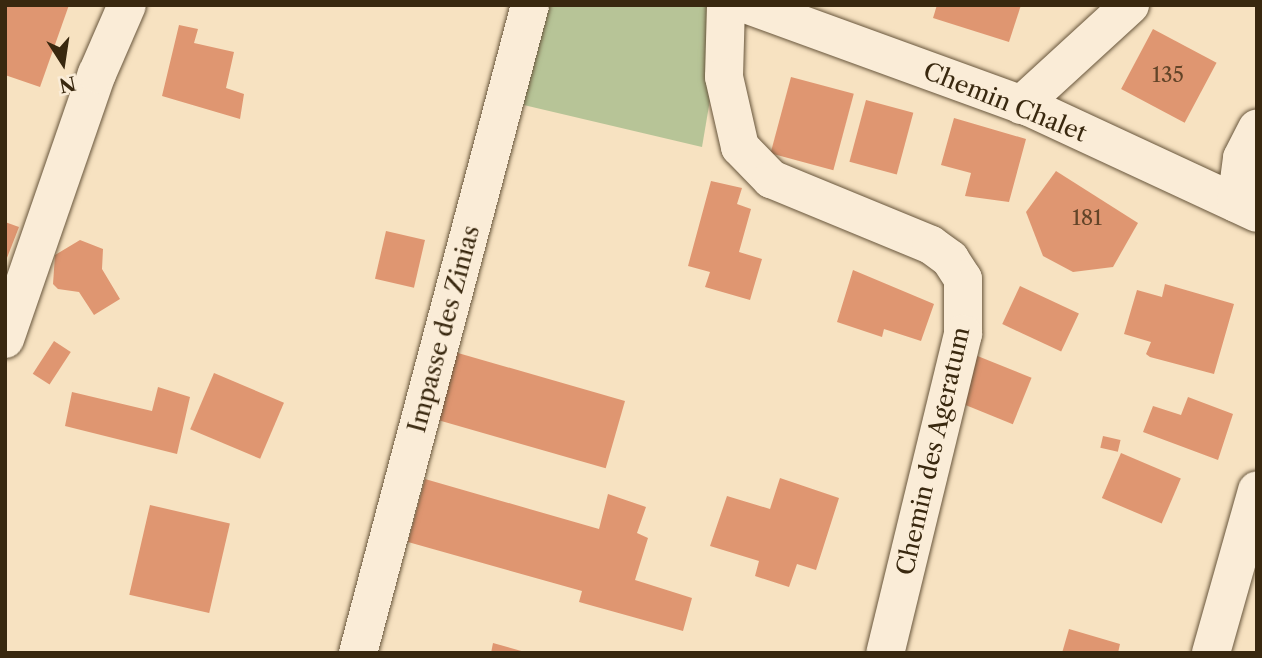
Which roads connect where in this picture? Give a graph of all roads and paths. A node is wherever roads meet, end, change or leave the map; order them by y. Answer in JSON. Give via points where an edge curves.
{"nodes":[{"id":1,"x":127,"y":5,"type":"edge"},
{"id":2,"x":530,"y":5,"type":"edge"},
{"id":3,"x":726,"y":5,"type":"edge"},
{"id":4,"x":748,"y":5,"type":"edge"},
{"id":5,"x":1130,"y":5,"type":"edge"},
{"id":6,"x":1021,"y":104,"type":"junction"},
{"id":7,"x":1257,"y":129,"type":"edge"},
{"id":8,"x":1246,"y":208,"type":"edge"},
{"id":9,"x":5,"y":339,"type":"edge"},
{"id":10,"x":1257,"y":490,"type":"edge"},
{"id":11,"x":358,"y":653,"type":"edge"},
{"id":12,"x":885,"y":653,"type":"edge"},
{"id":13,"x":1211,"y":653,"type":"edge"}],
"edges":[{"from":1,"to":9,"type":"street","via":[[97,74]]},
{"from":2,"to":11,"type":"street","name":"Impasse des Zinias"},
{"from":3,"to":12,"type":"street","name":"Chemin des Ageratum","via":[[724,77],[740,147],[771,179],[931,245],[950,259],[963,279],[963,334]]},
{"from":4,"to":6,"type":"street","name":"Chemin Chalet"},
{"from":5,"to":6,"type":"street"},
{"from":6,"to":8,"type":"street","name":"Chemin Chalet"},
{"from":7,"to":8,"type":"street","via":[[1242,158]]},
{"from":10,"to":13,"type":"street"}]}
